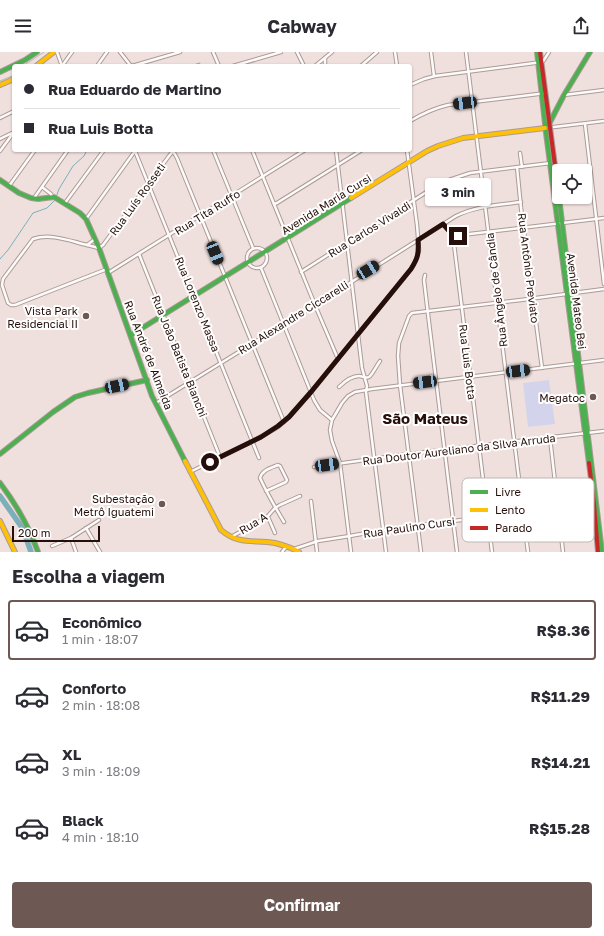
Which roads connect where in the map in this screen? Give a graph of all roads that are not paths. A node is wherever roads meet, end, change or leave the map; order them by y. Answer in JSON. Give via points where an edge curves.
{"nodes":[{"id":1,"x":37,"y":52,"type":"edge"},
{"id":2,"x":55,"y":52,"type":"edge"},
{"id":3,"x":72,"y":52,"type":"edge"},
{"id":4,"x":107,"y":52,"type":"edge"},
{"id":5,"x":120,"y":52,"type":"edge"},
{"id":6,"x":180,"y":52,"type":"edge"},
{"id":7,"x":213,"y":52,"type":"edge"},
{"id":8,"x":281,"y":52,"type":"edge"},
{"id":9,"x":297,"y":52,"type":"edge"},
{"id":10,"x":332,"y":52,"type":"edge"},
{"id":11,"x":377,"y":52,"type":"edge"},
{"id":12,"x":395,"y":52,"type":"edge"},
{"id":13,"x":431,"y":52,"type":"edge"},
{"id":14,"x":466,"y":52,"type":"edge"},
{"id":15,"x":537,"y":52,"type":"edge"},
{"id":16,"x":540,"y":52,"type":"edge"},
{"id":17,"x":548,"y":52,"type":"edge"},
{"id":18,"x":590,"y":52,"type":"edge"},
{"id":19,"x":325,"y":57,"type":"junction"},
{"id":20,"x":540,"y":62,"type":"junction"},
{"id":21,"x":17,"y":64,"type":"edge"},
{"id":22,"x":39,"y":64,"type":"edge"},
{"id":23,"x":61,"y":64,"type":"edge"},
{"id":24,"x":63,"y":64,"type":"edge"},
{"id":25,"x":98,"y":64,"type":"edge"},
{"id":26,"x":129,"y":64,"type":"edge"},
{"id":27,"x":138,"y":64,"type":"edge"},
{"id":28,"x":218,"y":64,"type":"edge"},
{"id":29,"x":240,"y":64,"type":"edge"},
{"id":30,"x":303,"y":64,"type":"edge"},
{"id":31,"x":317,"y":64,"type":"edge"},
{"id":32,"x":326,"y":64,"type":"edge"},
{"id":33,"x":363,"y":64,"type":"edge"},
{"id":34,"x":397,"y":64,"type":"edge"},
{"id":35,"x":12,"y":66,"type":"edge"},
{"id":36,"x":468,"y":71,"type":"junction"},
{"id":37,"x":0,"y":72,"type":"edge"},
{"id":38,"x":434,"y":76,"type":"junction"},
{"id":39,"x":12,"y":80,"type":"edge"},
{"id":40,"x":412,"y":84,"type":"edge"},
{"id":41,"x":1,"y":85,"type":"edge"},
{"id":42,"x":604,"y":90,"type":"edge"},
{"id":43,"x":544,"y":93,"type":"junction"},
{"id":44,"x":564,"y":95,"type":"junction"},
{"id":45,"x":472,"y":102,"type":"junction"},
{"id":46,"x":12,"y":112,"type":"edge"},
{"id":47,"x":0,"y":118,"type":"edge"},
{"id":48,"x":412,"y":120,"type":"edge"},
{"id":49,"x":604,"y":121,"type":"edge"},
{"id":50,"x":549,"y":122,"type":"junction"},
{"id":51,"x":585,"y":124,"type":"junction"},
{"id":52,"x":554,"y":127,"type":"dead end"},
{"id":53,"x":545,"y":128,"type":"junction"},
{"id":54,"x":12,"y":133,"type":"edge"},
{"id":55,"x":12,"y":135,"type":"edge"},
{"id":56,"x":476,"y":137,"type":"junction"},
{"id":57,"x":2,"y":138,"type":"edge"},
{"id":58,"x":7,"y":141,"type":"junction"},
{"id":59,"x":0,"y":152,"type":"edge"},
{"id":60,"x":34,"y":152,"type":"edge"},
{"id":61,"x":67,"y":152,"type":"edge"},
{"id":62,"x":103,"y":152,"type":"edge"},
{"id":63,"x":135,"y":152,"type":"edge"},
{"id":64,"x":136,"y":152,"type":"edge"},
{"id":65,"x":172,"y":152,"type":"edge"},
{"id":66,"x":175,"y":152,"type":"edge"},
{"id":67,"x":214,"y":152,"type":"edge"},
{"id":68,"x":253,"y":152,"type":"edge"},
{"id":69,"x":302,"y":152,"type":"edge"},
{"id":70,"x":336,"y":152,"type":"edge"},
{"id":71,"x":359,"y":152,"type":"edge"},
{"id":72,"x":407,"y":152,"type":"edge"},
{"id":73,"x":520,"y":153,"type":"dead end"},
{"id":74,"x":408,"y":163,"type":"junction"},
{"id":75,"x":552,"y":163,"type":"junction"},
{"id":76,"x":338,"y":165,"type":"junction"},
{"id":77,"x":517,"y":167,"type":"junction"},
{"id":78,"x":522,"y":167,"type":"junction"},
{"id":79,"x":481,"y":172,"type":"junction"},
{"id":80,"x":263,"y":177,"type":"junction"},
{"id":81,"x":0,"y":180,"type":"edge"},
{"id":82,"x":148,"y":183,"type":"junction"},
{"id":83,"x":9,"y":186,"type":"junction"},
{"id":84,"x":42,"y":187,"type":"junction"},
{"id":85,"x":232,"y":196,"type":"junction"},
{"id":86,"x":53,"y":197,"type":"junction"},
{"id":87,"x":34,"y":198,"type":"junction"},
{"id":88,"x":413,"y":201,"type":"junction"},
{"id":89,"x":521,"y":202,"type":"junction"},
{"id":90,"x":65,"y":203,"type":"junction"},
{"id":91,"x":274,"y":204,"type":"junction"},
{"id":92,"x":342,"y":204,"type":"junction"},
{"id":93,"x":560,"y":204,"type":"edge"},
{"id":94,"x":485,"y":207,"type":"junction"},
{"id":95,"x":200,"y":215,"type":"junction"},
{"id":96,"x":604,"y":218,"type":"edge"},
{"id":97,"x":86,"y":219,"type":"junction"},
{"id":98,"x":596,"y":220,"type":"junction"},
{"id":99,"x":443,"y":224,"type":"junction"},
{"id":100,"x":558,"y":224,"type":"junction"},
{"id":101,"x":563,"y":224,"type":"junction"},
{"id":102,"x":524,"y":228,"type":"junction"},
{"id":103,"x":489,"y":232,"type":"junction"},
{"id":104,"x":170,"y":235,"type":"junction"},
{"id":105,"x":453,"y":236,"type":"junction"},
{"id":106,"x":288,"y":238,"type":"junction"},
{"id":107,"x":95,"y":239,"type":"junction"},
{"id":108,"x":418,"y":240,"type":"junction"},
{"id":109,"x":347,"y":243,"type":"junction"},
{"id":110,"x":87,"y":245,"type":"junction"},
{"id":111,"x":99,"y":248,"type":"junction"},
{"id":112,"x":253,"y":248,"type":"junction"},
{"id":113,"x":265,"y":252,"type":"junction"},
{"id":114,"x":139,"y":254,"type":"junction"},
{"id":115,"x":248,"y":263,"type":"junction"},
{"id":116,"x":261,"y":268,"type":"junction"},
{"id":117,"x":107,"y":271,"type":"junction"},
{"id":118,"x":301,"y":272,"type":"junction"},
{"id":119,"x":425,"y":275,"type":"dead end"},
{"id":120,"x":225,"y":277,"type":"junction"},
{"id":121,"x":352,"y":281,"type":"junction"},
{"id":122,"x":604,"y":284,"type":"edge"},
{"id":123,"x":604,"y":289,"type":"edge"},
{"id":124,"x":569,"y":294,"type":"junction"},
{"id":125,"x":194,"y":296,"type":"junction"},
{"id":126,"x":533,"y":298,"type":"junction"},
{"id":127,"x":497,"y":302,"type":"junction"},
{"id":128,"x":314,"y":305,"type":"junction"},
{"id":129,"x":462,"y":307,"type":"junction"},
{"id":130,"x":428,"y":311,"type":"junction"},
{"id":131,"x":163,"y":315,"type":"junction"},
{"id":132,"x":283,"y":324,"type":"junction"},
{"id":133,"x":358,"y":334,"type":"junction"},
{"id":134,"x":131,"y":336,"type":"junction"},
{"id":135,"x":252,"y":343,"type":"junction"},
{"id":136,"x":338,"y":359,"type":"junction"},
{"id":137,"x":604,"y":360,"type":"edge"},
{"id":138,"x":380,"y":361,"type":"dead end"},
{"id":139,"x":221,"y":362,"type":"junction"},
{"id":140,"x":578,"y":364,"type":"junction"},
{"id":141,"x":542,"y":368,"type":"junction"},
{"id":142,"x":506,"y":372,"type":"junction"},
{"id":143,"x":470,"y":377,"type":"junction"},
{"id":144,"x":365,"y":378,"type":"junction"},
{"id":145,"x":147,"y":380,"type":"junction"},
{"id":146,"x":190,"y":381,"type":"junction"},
{"id":147,"x":436,"y":381,"type":"junction"},
{"id":148,"x":400,"y":385,"type":"junction"},
{"id":149,"x":339,"y":387,"type":"dead end"},
{"id":150,"x":366,"y":389,"type":"junction"},
{"id":151,"x":311,"y":392,"type":"junction"},
{"id":152,"x":156,"y":403,"type":"junction"},
{"id":153,"x":332,"y":420,"type":"junction"},
{"id":154,"x":284,"y":422,"type":"junction"},
{"id":155,"x":604,"y":431,"type":"edge"},
{"id":156,"x":586,"y":433,"type":"junction"},
{"id":157,"x":550,"y":438,"type":"junction"},
{"id":158,"x":253,"y":441,"type":"junction"},
{"id":159,"x":514,"y":442,"type":"junction"},
{"id":160,"x":479,"y":446,"type":"junction"},
{"id":161,"x":444,"y":451,"type":"junction"},
{"id":162,"x":0,"y":454,"type":"edge"},
{"id":163,"x":409,"y":454,"type":"junction"},
{"id":164,"x":220,"y":457,"type":"junction"},
{"id":165,"x":259,"y":458,"type":"dead end"},
{"id":166,"x":375,"y":459,"type":"junction"},
{"id":167,"x":340,"y":463,"type":"junction"},
{"id":168,"x":314,"y":467,"type":"dead end"},
{"id":169,"x":190,"y":472,"type":"junction"},
{"id":170,"x":483,"y":478,"type":"edge"},
{"id":171,"x":518,"y":478,"type":"edge"},
{"id":172,"x":555,"y":478,"type":"edge"},
{"id":173,"x":592,"y":478,"type":"edge"},
{"id":174,"x":0,"y":483,"type":"edge"},
{"id":175,"x":266,"y":492,"type":"junction"},
{"id":176,"x":594,"y":495,"type":"edge"},
{"id":177,"x":300,"y":496,"type":"dead end"},
{"id":178,"x":311,"y":501,"type":"dead end"},
{"id":179,"x":595,"y":503,"type":"junction"},
{"id":180,"x":275,"y":508,"type":"junction"},
{"id":181,"x":268,"y":517,"type":"junction"},
{"id":182,"x":462,"y":519,"type":"edge"},
{"id":183,"x":99,"y":520,"type":"dead end"},
{"id":184,"x":453,"y":520,"type":"junction"},
{"id":185,"x":0,"y":521,"type":"edge"},
{"id":186,"x":284,"y":522,"type":"dead end"},
{"id":187,"x":418,"y":525,"type":"junction"},
{"id":188,"x":86,"y":528,"type":"junction"},
{"id":189,"x":383,"y":530,"type":"junction"},
{"id":190,"x":275,"y":533,"type":"dead end"},
{"id":191,"x":350,"y":536,"type":"junction"},
{"id":192,"x":230,"y":537,"type":"junction"},
{"id":193,"x":70,"y":538,"type":"junction"},
{"id":194,"x":316,"y":542,"type":"junction"},
{"id":195,"x":491,"y":542,"type":"edge"},
{"id":196,"x":526,"y":542,"type":"edge"},
{"id":197,"x":562,"y":542,"type":"edge"},
{"id":198,"x":281,"y":545,"type":"junction"},
{"id":199,"x":52,"y":546,"type":"dead end"},
{"id":200,"x":294,"y":549,"type":"junction"},
{"id":201,"x":100,"y":551,"type":"edge"},
{"id":202,"x":15,"y":552,"type":"edge"},
{"id":203,"x":38,"y":552,"type":"edge"},
{"id":204,"x":76,"y":552,"type":"edge"},
{"id":205,"x":95,"y":552,"type":"edge"},
{"id":206,"x":282,"y":552,"type":"edge"},
{"id":207,"x":299,"y":552,"type":"edge"},
{"id":208,"x":317,"y":552,"type":"edge"},
{"id":209,"x":351,"y":552,"type":"edge"},
{"id":210,"x":386,"y":552,"type":"edge"},
{"id":211,"x":421,"y":552,"type":"edge"},
{"id":212,"x":457,"y":552,"type":"edge"},
{"id":213,"x":492,"y":552,"type":"edge"},
{"id":214,"x":528,"y":552,"type":"edge"},
{"id":215,"x":563,"y":552,"type":"edge"},
{"id":216,"x":598,"y":552,"type":"edge"},
{"id":217,"x":602,"y":552,"type":"edge"}],
"edges":[{"from":1,"to":21,"type":"main road"},
{"from":2,"to":22,"type":"main road"},
{"from":2,"to":23,"type":"street"},
{"from":3,"to":24,"type":"street"},
{"from":4,"to":25,"type":"street"},
{"from":5,"to":26,"type":"street"},
{"from":6,"to":27,"type":"street"},
{"from":7,"to":28,"type":"street"},
{"from":8,"to":29,"type":"street"},
{"from":9,"to":30,"type":"street"},
{"from":10,"to":19,"type":"street"},
{"from":11,"to":33,"type":"street"},
{"from":12,"to":34,"type":"street"},
{"from":13,"to":38,"type":"street"},
{"from":14,"to":36,"type":"street","name":"Rua Ângelo de Cândia"},
{"from":15,"to":20,"type":"main road","name":"Avenida Mateo Bei"},
{"from":16,"to":20,"type":"main road","name":"Avenida Mateo Bei"},
{"from":17,"to":20,"type":"street"},
{"from":18,"to":44,"type":"main road"},
{"from":19,"to":31,"type":"street"},
{"from":19,"to":32,"type":"street"},
{"from":20,"to":36,"type":"street"},
{"from":20,"to":43,"type":"main road","name":"Avenida Mateo Bei"},
{"from":35,"to":37,"type":"main road"},
{"from":36,"to":38,"type":"street"},
{"from":36,"to":45,"type":"street","name":"Rua Ângelo de Cândia"},
{"from":38,"to":40,"type":"street"},
{"from":39,"to":41,"type":"main road"},
{"from":42,"to":44,"type":"street"},
{"from":43,"to":45,"type":"street"},
{"from":43,"to":50,"type":"main road","name":"Avenida Mateo Bei"},
{"from":43,"to":53,"type":"main road","name":"Avenida Mateo Bei"},
{"from":44,"to":50,"type":"main road"},
{"from":45,"to":48,"type":"street","via":[[439,107]]},
{"from":45,"to":56,"type":"street","name":"Rua Ângelo de Cândia"},
{"from":46,"to":47,"type":"street"},
{"from":49,"to":51,"type":"street"},
{"from":50,"to":53,"type":"main road"},
{"from":50,"to":75,"type":"main road","name":"Avenida Mateo Bei"},
{"from":51,"to":52,"type":"street"},
{"from":51,"to":98,"type":"street"},
{"from":53,"to":56,"type":"main road","name":"Avenida Maria Cursi"},
{"from":53,"to":75,"type":"main road","name":"Avenida Mateo Bei"},
{"from":54,"to":57,"type":"street"},
{"from":55,"to":58,"type":"street"},
{"from":56,"to":74,"type":"main road","name":"Avenida Maria Cursi","via":[[463,138],[438,146]]},
{"from":56,"to":79,"type":"street","name":"Rua Ângelo de Cândia"},
{"from":57,"to":58,"type":"street","via":[[6,138]]},
{"from":58,"to":59,"type":"street"},
{"from":60,"to":83,"type":"street"},
{"from":61,"to":84,"type":"street"},
{"from":62,"to":90,"type":"street"},
{"from":63,"to":97,"type":"street"},
{"from":64,"to":82,"type":"street","name":"Rua Lorenzo Massa"},
{"from":65,"to":82,"type":"street","name":"Rua Luís Rosseti"},
{"from":66,"to":95,"type":"street"},
{"from":67,"to":85,"type":"street"},
{"from":68,"to":80,"type":"street"},
{"from":69,"to":80,"type":"street","name":"Rua Tita Ruffo"},
{"from":70,"to":76,"type":"street"},
{"from":71,"to":76,"type":"street"},
{"from":72,"to":74,"type":"street"},
{"from":73,"to":78,"type":"street"},
{"from":74,"to":88,"type":"street"},
{"from":74,"to":92,"type":"main road","name":"Avenida Maria Cursi"},
{"from":75,"to":78,"type":"street","name":"Rua Carlos Vivaldi"},
{"from":75,"to":100,"type":"main road","name":"Avenida Mateo Bei"},
{"from":76,"to":91,"type":"street"},
{"from":76,"to":92,"type":"street"},
{"from":77,"to":78,"type":"street","name":"Rua Carlos Vivaldi"},
{"from":77,"to":79,"type":"street","name":"Rua Carlos Vivaldi"},
{"from":77,"to":89,"type":"street","name":"Rua Antônio Previato"},
{"from":79,"to":88,"type":"street","name":"Rua Carlos Vivaldi","via":[[449,180]]},
{"from":79,"to":94,"type":"street","name":"Rua Ângelo de Cândia"},
{"from":80,"to":85,"type":"street","name":"Rua Tita Ruffo"},
{"from":80,"to":91,"type":"street"},
{"from":81,"to":83,"type":"main road"},
{"from":82,"to":104,"type":"street","name":"Rua Lorenzo Massa"},
{"from":82,"to":111,"type":"street","name":"Rua Luís Rosseti"},
{"from":83,"to":87,"type":"main road"},
{"from":84,"to":86,"type":"street"},
{"from":84,"to":87,"type":"street"},
{"from":85,"to":95,"type":"street","name":"Rua Tita Ruffo"},
{"from":85,"to":112,"type":"street"},
{"from":86,"to":87,"type":"main road"},
{"from":86,"to":90,"type":"main road","name":"Rua André de Almeida"},
{"from":88,"to":108,"type":"street"},
{"from":88,"to":109,"type":"street","name":"Rua Carlos Vivaldi"},
{"from":89,"to":94,"type":"street","name":"Rua Alexandre Ciccarelli"},
{"from":89,"to":102,"type":"street","name":"Rua Antônio Previato"},
{"from":90,"to":97,"type":"main road","name":"Rua André de Almeida"},
{"from":91,"to":106,"type":"street"},
{"from":92,"to":106,"type":"main road","name":"Avenida Maria Cursi"},
{"from":92,"to":109,"type":"street"},
{"from":93,"to":101,"type":"main road","name":"Avenida Mateo Bei"},
{"from":94,"to":99,"type":"street","name":"Rua Alexandre Ciccarelli","via":[[467,211]]},
{"from":94,"to":103,"type":"street","name":"Rua Ângelo de Cândia"},
{"from":95,"to":104,"type":"street","name":"Rua Tita Ruffo"},
{"from":95,"to":120,"type":"street"},
{"from":96,"to":98,"type":"street"},
{"from":97,"to":107,"type":"main road","name":"Rua André de Almeida"},
{"from":98,"to":101,"type":"street"},
{"from":98,"to":122,"type":"street"},
{"from":99,"to":105,"type":"street"},
{"from":99,"to":108,"type":"street","name":"Rua Alexandre Ciccarelli"},
{"from":100,"to":101,"type":"street"},
{"from":100,"to":102,"type":"street"},
{"from":100,"to":124,"type":"main road","name":"Avenida Mateo Bei"},
{"from":101,"to":124,"type":"main road","name":"Avenida Mateo Bei"},
{"from":102,"to":103,"type":"street"},
{"from":102,"to":126,"type":"street","name":"Rua Antônio Previato"},
{"from":103,"to":105,"type":"street"},
{"from":103,"to":127,"type":"street","name":"Rua Ângelo de Cândia"},
{"from":104,"to":114,"type":"street","name":"Rua Tita Ruffo"},
{"from":104,"to":125,"type":"street","name":"Rua Lorenzo Massa"},
{"from":105,"to":129,"type":"street","name":"Rua Luis Botta"},
{"from":106,"to":113,"type":"main road","name":"Avenida Maria Cursi"},
{"from":106,"to":118,"type":"street"},
{"from":107,"to":110,"type":"street"},
{"from":107,"to":111,"type":"main road","name":"Rua André de Almeida"},
{"from":108,"to":121,"type":"street","name":"Rua Alexandre Ciccarelli"},
{"from":108,"to":133,"type":"street","via":[[418,254],[411,269]]},
{"from":109,"to":118,"type":"street","name":"Rua Carlos Vivaldi"},
{"from":109,"to":121,"type":"street"},
{"from":110,"to":111,"type":"street"},
{"from":110,"to":117,"type":"street","name":"Rua Tita Ruffo","via":[[51,236],[34,239],[3,278],[2,285],[8,303],[15,305]]},
{"from":111,"to":117,"type":"main road","name":"Rua André de Almeida"},
{"from":112,"to":113,"type":"street","via":[[260,248]]},
{"from":112,"to":115,"type":"street","via":[[248,252]]},
{"from":113,"to":115,"type":"main road","name":"Avenida Maria Cursi"},
{"from":113,"to":116,"type":"street","via":[[267,259]]},
{"from":114,"to":117,"type":"street","name":"Rua Tita Ruffo"},
{"from":114,"to":131,"type":"street","name":"Rua João Batista Bianchi"},
{"from":115,"to":116,"type":"street","via":[[252,267]]},
{"from":115,"to":120,"type":"main road","name":"Avenida Maria Cursi"},
{"from":116,"to":132,"type":"street"},
{"from":117,"to":134,"type":"main road","name":"Rua André de Almeida"},
{"from":118,"to":128,"type":"street"},
{"from":119,"to":130,"type":"street"},
{"from":120,"to":125,"type":"main road","name":"Avenida Maria Cursi"},
{"from":120,"to":135,"type":"street"},
{"from":121,"to":128,"type":"street","name":"Rua Alexandre Ciccarelli"},
{"from":121,"to":133,"type":"street"},
{"from":123,"to":124,"type":"street"},
{"from":124,"to":126,"type":"street"},
{"from":124,"to":140,"type":"main road","name":"Avenida Mateo Bei"},
{"from":125,"to":131,"type":"main road","name":"Avenida Maria Cursi"},
{"from":125,"to":139,"type":"street","name":"Rua Lorenzo Massa"},
{"from":126,"to":127,"type":"street"},
{"from":126,"to":141,"type":"street","name":"Rua Antônio Previato"},
{"from":127,"to":129,"type":"street"},
{"from":127,"to":142,"type":"street","name":"Rua Ângelo de Cândia"},
{"from":128,"to":132,"type":"street","name":"Rua Alexandre Ciccarelli"},
{"from":128,"to":136,"type":"street"},
{"from":129,"to":130,"type":"street"},
{"from":129,"to":143,"type":"street","name":"Rua Luis Botta"},
{"from":130,"to":147,"type":"street"},
{"from":130,"to":148,"type":"street","via":[[412,313],[401,338],[398,348]]},
{"from":131,"to":134,"type":"main road","name":"Avenida Maria Cursi"},
{"from":131,"to":146,"type":"street","name":"Rua João Batista Bianchi"},
{"from":132,"to":135,"type":"street","name":"Rua Alexandre Ciccarelli"},
{"from":132,"to":151,"type":"street"},
{"from":133,"to":136,"type":"street"},
{"from":133,"to":144,"type":"street"},
{"from":134,"to":145,"type":"main road","name":"Rua André de Almeida"},
{"from":135,"to":139,"type":"street","name":"Rua Alexandre Ciccarelli"},
{"from":135,"to":154,"type":"street"},
{"from":136,"to":151,"type":"street"},
{"from":137,"to":140,"type":"street"},
{"from":138,"to":144,"type":"street","via":[[370,376]]},
{"from":139,"to":146,"type":"street","name":"Rua Alexandre Ciccarelli"},
{"from":139,"to":158,"type":"street","name":"Rua Lorenzo Massa"},
{"from":140,"to":141,"type":"street"},
{"from":140,"to":156,"type":"main road","name":"Avenida Mateo Bei"},
{"from":141,"to":142,"type":"street"},
{"from":142,"to":143,"type":"street"},
{"from":142,"to":159,"type":"street","name":"Rua Ângelo de Cândia"},
{"from":143,"to":147,"type":"street"},
{"from":143,"to":160,"type":"street","name":"Rua Luis Botta"},
{"from":144,"to":149,"type":"street","via":[[351,378]]},
{"from":144,"to":150,"type":"street"},
{"from":145,"to":152,"type":"main road","name":"Rua André de Almeida"},
{"from":145,"to":162,"type":"main road","via":[[75,397]]},
{"from":146,"to":152,"type":"street","name":"Rua Alexandre Ciccarelli"},
{"from":146,"to":164,"type":"street","name":"Rua João Batista Bianchi"},
{"from":147,"to":148,"type":"street"},
{"from":147,"to":161,"type":"street"},
{"from":148,"to":150,"type":"street"},
{"from":148,"to":163,"type":"street"},
{"from":150,"to":153,"type":"street","via":[[348,396]]},
{"from":150,"to":166,"type":"street"},
{"from":151,"to":153,"type":"street","via":[[317,406]]},
{"from":151,"to":154,"type":"street"},
{"from":152,"to":169,"type":"main road","name":"Rua André de Almeida"},
{"from":153,"to":167,"type":"street","via":[[331,434]]},
{"from":154,"to":158,"type":"street"},
{"from":155,"to":156,"type":"street","name":"Rua Doutor Aureliano da Silva Arruda"},
{"from":156,"to":157,"type":"street","name":"Rua Doutor Aureliano da Silva Arruda"},
{"from":156,"to":173,"type":"main road","name":"Avenida Mateo Bei"},
{"from":157,"to":159,"type":"street","name":"Rua Doutor Aureliano da Silva Arruda"},
{"from":157,"to":172,"type":"street"},
{"from":158,"to":164,"type":"street"},
{"from":158,"to":165,"type":"street","name":"Rua Lorenzo Massa"},
{"from":159,"to":160,"type":"street","name":"Rua Doutor Aureliano da Silva Arruda"},
{"from":159,"to":171,"type":"street","name":"Rua Ângelo de Cândia"},
{"from":160,"to":161,"type":"street","name":"Rua Doutor Aureliano da Silva Arruda"},
{"from":160,"to":170,"type":"street","name":"Rua Luis Botta"},
{"from":161,"to":163,"type":"street","name":"Rua Doutor Aureliano da Silva Arruda"},
{"from":161,"to":184,"type":"street"},
{"from":163,"to":166,"type":"street","name":"Rua Doutor Aureliano da Silva Arruda"},
{"from":163,"to":187,"type":"street"},
{"from":164,"to":169,"type":"street"},
{"from":166,"to":167,"type":"street","name":"Rua Doutor Aureliano da Silva Arruda"},
{"from":166,"to":189,"type":"street"},
{"from":167,"to":168,"type":"street","name":"Rua Doutor Aureliano da Silva Arruda"},
{"from":167,"to":191,"type":"street"},
{"from":169,"to":192,"type":"main road","name":"Rua André de Almeida","via":[[221,530]]},
{"from":174,"to":203,"type":"main road","via":[[22,515]]},
{"from":175,"to":175,"type":"street","via":[[260,475],[279,465],[287,479],[286,482]]},
{"from":175,"to":180,"type":"street"},
{"from":176,"to":179,"type":"main road","name":"Avenida Mateo Bei"},
{"from":177,"to":180,"type":"street"},
{"from":178,"to":194,"type":"street"},
{"from":179,"to":216,"type":"main road","name":"Avenida Mateo Bei"},
{"from":179,"to":217,"type":"main road","name":"Avenida Mateo Bei"},
{"from":180,"to":181,"type":"street","name":"Rua A"},
{"from":180,"to":186,"type":"street"},
{"from":181,"to":190,"type":"street"},
{"from":181,"to":192,"type":"street","name":"Rua A"},
{"from":182,"to":184,"type":"street","name":"Rua Paulino Cursi"},
{"from":183,"to":188,"type":"street"},
{"from":184,"to":187,"type":"street","name":"Rua Paulino Cursi"},
{"from":184,"to":212,"type":"street"},
{"from":185,"to":202,"type":"main road"},
{"from":187,"to":189,"type":"street","name":"Rua Paulino Cursi"},
{"from":187,"to":211,"type":"street"},
{"from":188,"to":193,"type":"street"},
{"from":188,"to":201,"type":"street"},
{"from":189,"to":191,"type":"street","name":"Rua Paulino Cursi"},
{"from":189,"to":210,"type":"street"},
{"from":191,"to":194,"type":"street","name":"Rua Paulino Cursi"},
{"from":191,"to":209,"type":"street"},
{"from":192,"to":198,"type":"main road","via":[[247,542]]},
{"from":193,"to":199,"type":"street"},
{"from":193,"to":204,"type":"street"},
{"from":194,"to":200,"type":"street","name":"Rua Paulino Cursi"},
{"from":194,"to":208,"type":"street"},
{"from":195,"to":213,"type":"street","name":"Rua Luis Botta"},
{"from":196,"to":214,"type":"street","name":"Rua Ângelo de Cândia"},
{"from":197,"to":215,"type":"street"},
{"from":198,"to":200,"type":"main road"},
{"from":198,"to":206,"type":"street"},
{"from":200,"to":207,"type":"main road"},
{"from":201,"to":205,"type":"street"}]}
